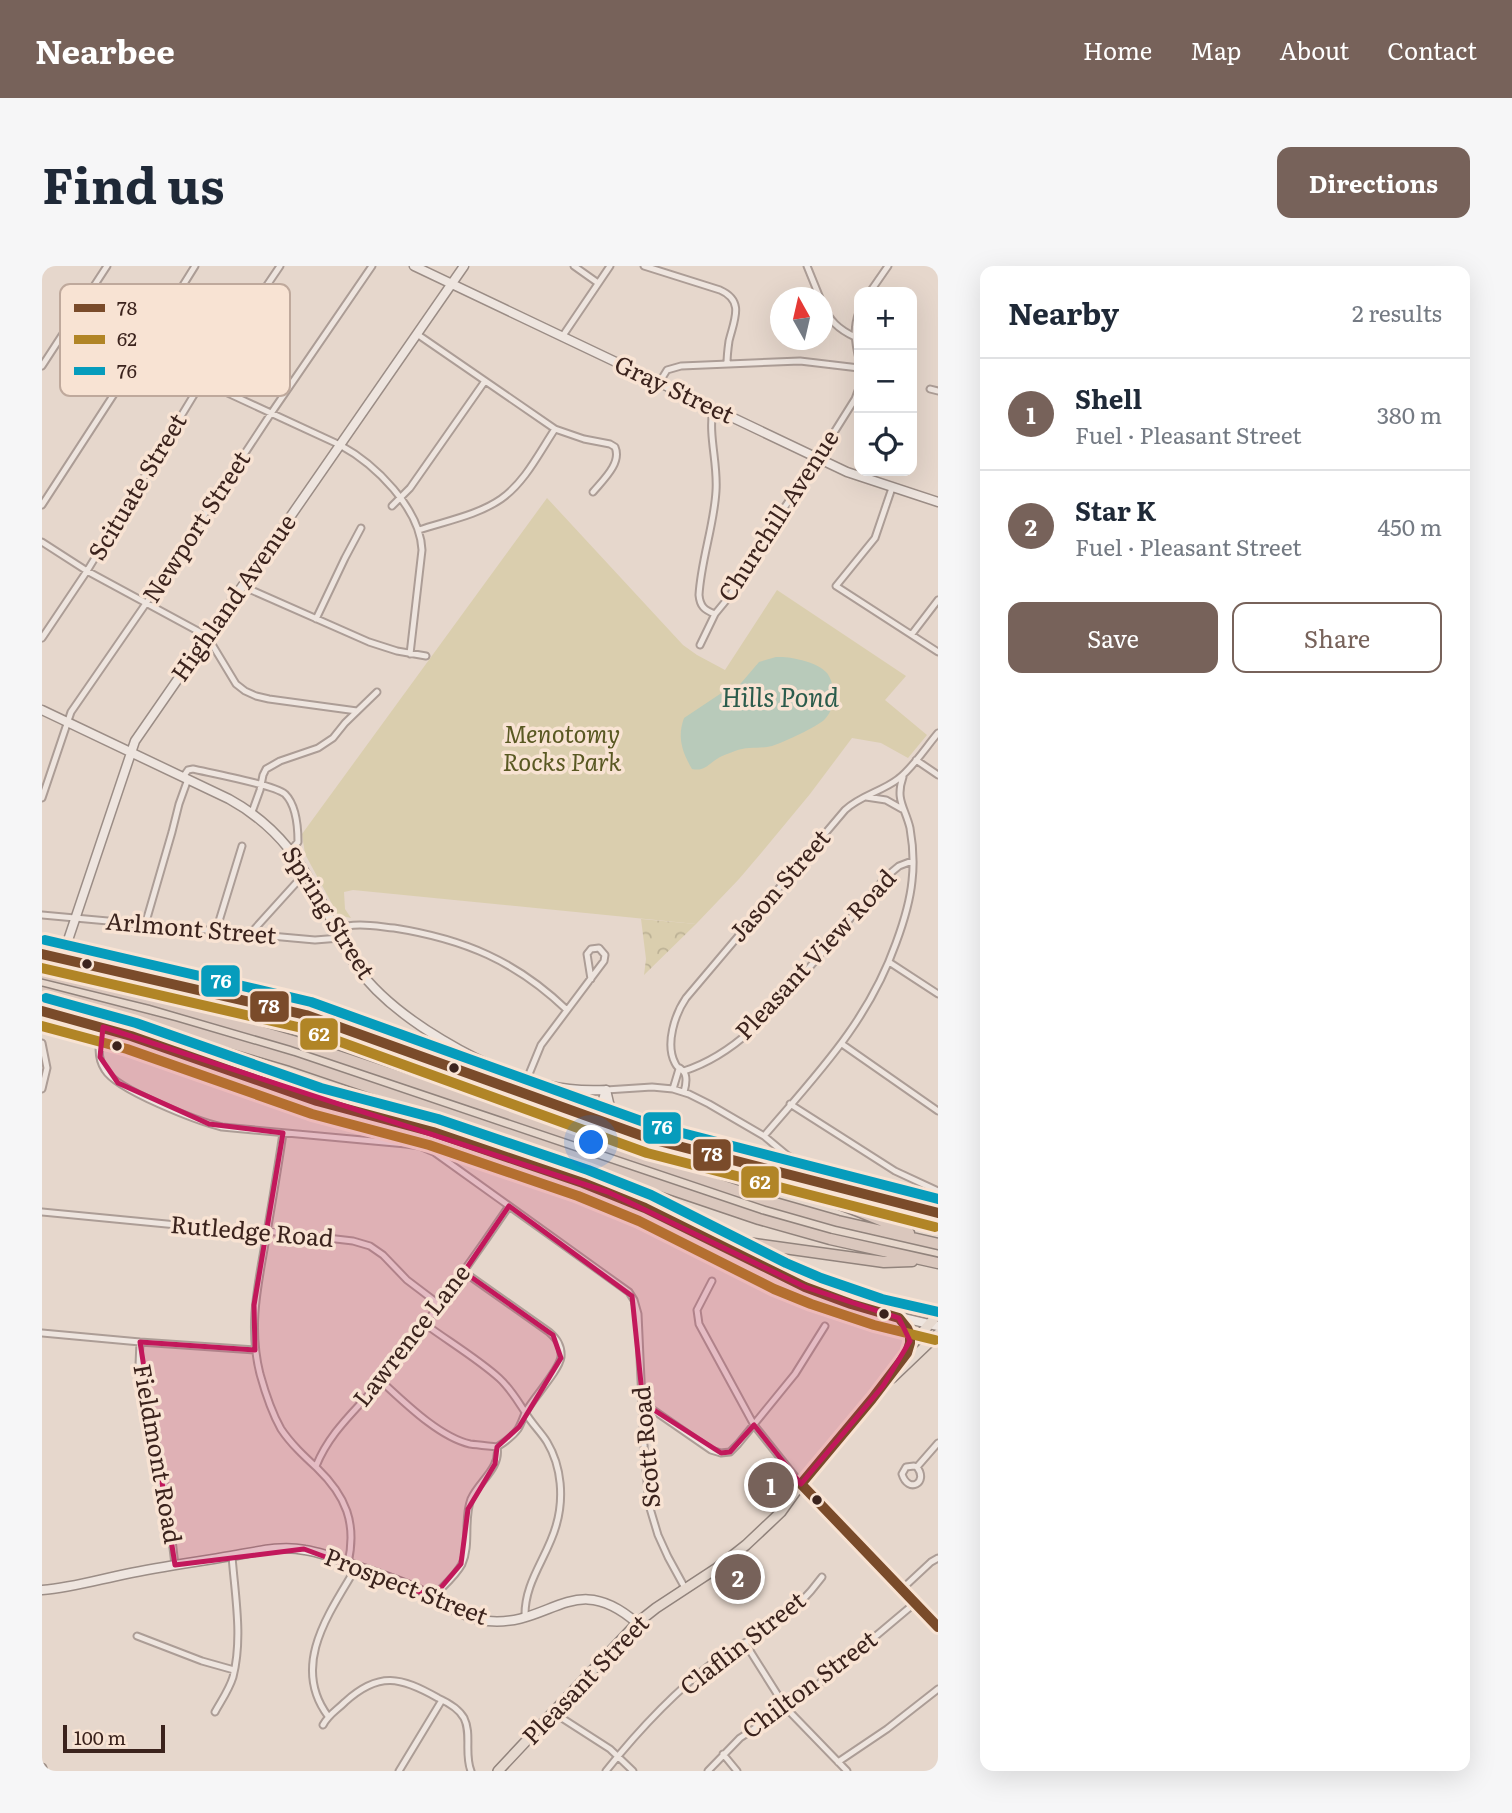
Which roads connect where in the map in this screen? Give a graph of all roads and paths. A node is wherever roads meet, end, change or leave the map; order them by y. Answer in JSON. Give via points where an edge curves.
{"nodes":[{"id":1,"x":107,"y":266,"type":"edge"},
{"id":2,"x":195,"y":266,"type":"edge"},
{"id":3,"x":280,"y":266,"type":"edge"},
{"id":4,"x":372,"y":266,"type":"edge"},
{"id":5,"x":414,"y":266,"type":"edge"},
{"id":6,"x":464,"y":266,"type":"edge"},
{"id":7,"x":574,"y":266,"type":"edge"},
{"id":8,"x":610,"y":266,"type":"edge"},
{"id":9,"x":644,"y":266,"type":"edge"},
{"id":10,"x":807,"y":266,"type":"edge"},
{"id":11,"x":888,"y":266,"type":"edge"},
{"id":12,"x":598,"y":283,"type":"junction"},
{"id":13,"x":95,"y":284,"type":"edge"},
{"id":14,"x":184,"y":284,"type":"edge"},
{"id":15,"x":268,"y":284,"type":"edge"},
{"id":16,"x":452,"y":284,"type":"junction"},
{"id":17,"x":816,"y":287,"type":"edge"},
{"id":18,"x":873,"y":287,"type":"edge"},
{"id":19,"x":833,"y":324,"type":"edge"},
{"id":20,"x":417,"y":334,"type":"junction"},
{"id":21,"x":562,"y":337,"type":"junction"},
{"id":22,"x":854,"y":337,"type":"edge"},
{"id":23,"x":60,"y":338,"type":"edge"},
{"id":24,"x":727,"y":364,"type":"junction"},
{"id":25,"x":42,"y":366,"type":"edge"},
{"id":26,"x":854,"y":367,"type":"edge"},
{"id":27,"x":485,"y":381,"type":"junction"},
{"id":28,"x":659,"y":383,"type":"junction"},
{"id":29,"x":290,"y":386,"type":"edge"},
{"id":30,"x":930,"y":389,"type":"dead end"},
{"id":31,"x":938,"y":391,"type":"edge"},
{"id":32,"x":113,"y":396,"type":"edge"},
{"id":33,"x":192,"y":396,"type":"edge"},
{"id":34,"x":237,"y":396,"type":"edge"},
{"id":35,"x":283,"y":396,"type":"edge"},
{"id":36,"x":854,"y":401,"type":"edge"},
{"id":37,"x":713,"y":408,"type":"junction"},
{"id":38,"x":272,"y":412,"type":"junction"},
{"id":39,"x":555,"y":429,"type":"junction"},
{"id":40,"x":340,"y":444,"type":"junction"},
{"id":41,"x":818,"y":458,"type":"junction"},
{"id":42,"x":892,"y":488,"type":"junction"},
{"id":43,"x":593,"y":492,"type":"dead end"},
{"id":44,"x":400,"y":499,"type":"junction"},
{"id":45,"x":938,"y":502,"type":"edge"},
{"id":46,"x":42,"y":505,"type":"edge"},
{"id":47,"x":392,"y":506,"type":"dead end"},
{"id":48,"x":361,"y":528,"type":"dead end"},
{"id":49,"x":419,"y":530,"type":"junction"},
{"id":50,"x":42,"y":542,"type":"edge"},
{"id":51,"x":87,"y":571,"type":"junction"},
{"id":52,"x":242,"y":586,"type":"junction"},
{"id":53,"x":938,"y":600,"type":"edge"},
{"id":54,"x":147,"y":602,"type":"junction"},
{"id":55,"x":715,"y":614,"type":"junction"},
{"id":56,"x":316,"y":619,"type":"junction"},
{"id":57,"x":912,"y":634,"type":"junction"},
{"id":58,"x":207,"y":636,"type":"junction"},
{"id":59,"x":42,"y":638,"type":"edge"},
{"id":60,"x":700,"y":645,"type":"dead end"},
{"id":61,"x":938,"y":652,"type":"edge"},
{"id":62,"x":410,"y":654,"type":"junction"},
{"id":63,"x":426,"y":656,"type":"dead end"},
{"id":64,"x":377,"y":692,"type":"dead end"},
{"id":65,"x":42,"y":710,"type":"edge"},
{"id":66,"x":357,"y":711,"type":"junction"},
{"id":67,"x":67,"y":722,"type":"junction"},
{"id":68,"x":938,"y":733,"type":"edge"},
{"id":69,"x":130,"y":752,"type":"junction"},
{"id":70,"x":916,"y":760,"type":"junction"},
{"id":71,"x":905,"y":773,"type":"junction"},
{"id":72,"x":938,"y":775,"type":"edge"},
{"id":73,"x":185,"y":778,"type":"junction"},
{"id":74,"x":261,"y":785,"type":"junction"},
{"id":75,"x":42,"y":797,"type":"edge"},
{"id":76,"x":863,"y":797,"type":"junction"},
{"id":77,"x":903,"y":810,"type":"junction"},
{"id":78,"x":252,"y":812,"type":"junction"},
{"id":79,"x":242,"y":846,"type":"dead end"},
{"id":80,"x":290,"y":850,"type":"junction"},
{"id":81,"x":912,"y":861,"type":"junction"},
{"id":82,"x":308,"y":875,"type":"junction"},
{"id":83,"x":42,"y":915,"type":"edge"},
{"id":84,"x":76,"y":918,"type":"junction"},
{"id":85,"x":145,"y":925,"type":"junction"},
{"id":86,"x":335,"y":929,"type":"junction"},
{"id":87,"x":216,"y":930,"type":"junction"},
{"id":88,"x":250,"y":934,"type":"junction"},
{"id":89,"x":340,"y":938,"type":"junction"},
{"id":90,"x":42,"y":954,"type":"edge"},
{"id":91,"x":62,"y":958,"type":"junction"},
{"id":92,"x":889,"y":962,"type":"junction"},
{"id":93,"x":42,"y":973,"type":"edge"},
{"id":94,"x":591,"y":978,"type":"junction"},
{"id":95,"x":42,"y":992,"type":"edge"},
{"id":96,"x":938,"y":994,"type":"edge"},
{"id":97,"x":176,"y":1007,"type":"junction"},
{"id":98,"x":567,"y":1010,"type":"junction"},
{"id":99,"x":42,"y":1011,"type":"edge"},
{"id":100,"x":119,"y":1012,"type":"junction"},
{"id":101,"x":103,"y":1027,"type":"junction"},
{"id":102,"x":42,"y":1043,"type":"edge"},
{"id":103,"x":842,"y":1044,"type":"junction"},
{"id":104,"x":425,"y":1057,"type":"junction"},
{"id":105,"x":682,"y":1070,"type":"junction"},
{"id":106,"x":527,"y":1079,"type":"junction"},
{"id":107,"x":42,"y":1089,"type":"edge"},
{"id":108,"x":673,"y":1089,"type":"junction"},
{"id":109,"x":606,"y":1090,"type":"junction"},
{"id":110,"x":684,"y":1092,"type":"junction"},
{"id":111,"x":790,"y":1104,"type":"junction"},
{"id":112,"x":938,"y":1111,"type":"edge"},
{"id":113,"x":587,"y":1117,"type":"junction"},
{"id":114,"x":414,"y":1127,"type":"junction"},
{"id":115,"x":618,"y":1128,"type":"junction"},
{"id":116,"x":283,"y":1133,"type":"junction"},
{"id":117,"x":764,"y":1136,"type":"junction"},
{"id":118,"x":725,"y":1159,"type":"junction"},
{"id":119,"x":822,"y":1169,"type":"dead end"},
{"id":120,"x":938,"y":1191,"type":"edge"},
{"id":121,"x":509,"y":1206,"type":"junction"},
{"id":122,"x":42,"y":1212,"type":"edge"},
{"id":123,"x":938,"y":1213,"type":"edge"},
{"id":124,"x":267,"y":1231,"type":"junction"},
{"id":125,"x":704,"y":1237,"type":"junction"},
{"id":126,"x":926,"y":1241,"type":"junction"},
{"id":127,"x":938,"y":1244,"type":"edge"},
{"id":128,"x":933,"y":1262,"type":"edge"},
{"id":129,"x":464,"y":1272,"type":"junction"},
{"id":130,"x":712,"y":1281,"type":"dead end"},
{"id":131,"x":440,"y":1305,"type":"junction"},
{"id":132,"x":899,"y":1318,"type":"junction"},
{"id":133,"x":936,"y":1319,"type":"edge"},
{"id":134,"x":425,"y":1324,"type":"junction"},
{"id":135,"x":825,"y":1326,"type":"dead end"},
{"id":136,"x":42,"y":1333,"type":"edge"},
{"id":137,"x":938,"y":1334,"type":"edge"},
{"id":138,"x":140,"y":1342,"type":"junction"},
{"id":139,"x":908,"y":1349,"type":"junction"},
{"id":140,"x":255,"y":1350,"type":"junction"},
{"id":141,"x":381,"y":1381,"type":"junction"},
{"id":142,"x":883,"y":1386,"type":"junction"},
{"id":143,"x":643,"y":1402,"type":"junction"},
{"id":144,"x":525,"y":1413,"type":"junction"},
{"id":145,"x":754,"y":1425,"type":"junction"},
{"id":146,"x":938,"y":1443,"type":"edge"},
{"id":147,"x":497,"y":1447,"type":"junction"},
{"id":148,"x":316,"y":1466,"type":"junction"},
{"id":149,"x":917,"y":1467,"type":"dead end"},
{"id":150,"x":801,"y":1484,"type":"junction"},
{"id":151,"x":232,"y":1556,"type":"junction"},
{"id":152,"x":938,"y":1558,"type":"edge"},
{"id":153,"x":348,"y":1563,"type":"junction"},
{"id":154,"x":175,"y":1565,"type":"junction"},
{"id":155,"x":357,"y":1566,"type":"junction"},
{"id":156,"x":821,"y":1577,"type":"dead end"},
{"id":157,"x":685,"y":1588,"type":"junction"},
{"id":158,"x":902,"y":1589,"type":"junction"},
{"id":159,"x":42,"y":1590,"type":"edge"},
{"id":160,"x":433,"y":1597,"type":"junction"},
{"id":161,"x":915,"y":1603,"type":"junction"},
{"id":162,"x":525,"y":1617,"type":"junction"},
{"id":163,"x":637,"y":1623,"type":"junction"},
{"id":164,"x":938,"y":1627,"type":"edge"},
{"id":165,"x":137,"y":1636,"type":"dead end"},
{"id":166,"x":744,"y":1643,"type":"junction"},
{"id":167,"x":234,"y":1670,"type":"junction"},
{"id":168,"x":938,"y":1689,"type":"edge"},
{"id":169,"x":442,"y":1700,"type":"junction"},
{"id":170,"x":786,"y":1708,"type":"junction"},
{"id":171,"x":215,"y":1712,"type":"dead end"},
{"id":172,"x":554,"y":1713,"type":"junction"},
{"id":173,"x":328,"y":1716,"type":"junction"},
{"id":174,"x":323,"y":1725,"type":"dead end"},
{"id":175,"x":723,"y":1754,"type":"junction"},
{"id":176,"x":618,"y":1756,"type":"junction"},
{"id":177,"x":838,"y":1762,"type":"junction"},
{"id":178,"x":399,"y":1771,"type":"edge"},
{"id":179,"x":471,"y":1771,"type":"edge"},
{"id":180,"x":498,"y":1771,"type":"edge"},
{"id":181,"x":606,"y":1771,"type":"edge"},
{"id":182,"x":633,"y":1771,"type":"edge"},
{"id":183,"x":708,"y":1771,"type":"edge"},
{"id":184,"x":737,"y":1771,"type":"edge"},
{"id":185,"x":846,"y":1771,"type":"edge"}],
"edges":[{"from":1,"to":13,"type":"street"},
{"from":2,"to":14,"type":"street"},
{"from":3,"to":15,"type":"street","name":"Scituate Street"},
{"from":4,"to":29,"type":"street","name":"Newport Street"},
{"from":5,"to":16,"type":"street","name":"Gray Street"},
{"from":6,"to":16,"type":"street","name":"Highland Avenue"},
{"from":7,"to":12,"type":"street"},
{"from":8,"to":12,"type":"street"},
{"from":9,"to":24,"type":"street","via":[[731,296],[736,315]]},
{"from":10,"to":17,"type":"street"},
{"from":11,"to":18,"type":"street"},
{"from":12,"to":21,"type":"street"},
{"from":16,"to":20,"type":"street","name":"Highland Avenue"},
{"from":16,"to":21,"type":"street","name":"Gray Street"},
{"from":19,"to":22,"type":"street"},
{"from":20,"to":27,"type":"street"},
{"from":20,"to":40,"type":"street","name":"Highland Avenue"},
{"from":21,"to":28,"type":"street","name":"Gray Street"},
{"from":23,"to":25,"type":"street"},
{"from":24,"to":26,"type":"street","via":[[800,362]]},
{"from":24,"to":28,"type":"street","via":[[674,367]]},
{"from":27,"to":39,"type":"street"},
{"from":27,"to":44,"type":"street"},
{"from":28,"to":37,"type":"street","name":"Gray Street"},
{"from":30,"to":31,"type":"street"},
{"from":32,"to":46,"type":"street"},
{"from":33,"to":51,"type":"street","name":"Scituate Street"},
{"from":34,"to":38,"type":"street"},
{"from":35,"to":38,"type":"street","name":"Newport Street"},
{"from":36,"to":41,"type":"street","name":"Churchill Avenue"},
{"from":37,"to":41,"type":"street","name":"Gray Street"},
{"from":37,"to":55,"type":"street","via":[[716,495],[699,598],[704,609]]},
{"from":38,"to":40,"type":"street"},
{"from":38,"to":54,"type":"street","name":"Newport Street"},
{"from":39,"to":43,"type":"street","via":[[615,447],[614,464]]},
{"from":39,"to":49,"type":"street","via":[[519,482],[501,499]]},
{"from":40,"to":44,"type":"street","via":[[373,467]]},
{"from":40,"to":52,"type":"street","name":"Highland Avenue"},
{"from":41,"to":42,"type":"street","name":"Gray Street"},
{"from":41,"to":55,"type":"street","name":"Churchill Avenue"},
{"from":42,"to":45,"type":"street","name":"Gray Street"},
{"from":42,"to":57,"type":"street","via":[[874,541],[836,586]]},
{"from":44,"to":47,"type":"street"},
{"from":44,"to":49,"type":"street"},
{"from":48,"to":56,"type":"street"},
{"from":49,"to":62,"type":"street","via":[[422,550]]},
{"from":50,"to":51,"type":"street"},
{"from":51,"to":54,"type":"street"},
{"from":51,"to":59,"type":"street","name":"Scituate Street"},
{"from":52,"to":56,"type":"street"},
{"from":52,"to":58,"type":"street","name":"Highland Avenue"},
{"from":53,"to":57,"type":"street"},
{"from":54,"to":58,"type":"street"},
{"from":54,"to":67,"type":"street","name":"Newport Street"},
{"from":55,"to":60,"type":"street","name":"Churchill Avenue"},
{"from":56,"to":62,"type":"street"},
{"from":57,"to":61,"type":"street"},
{"from":58,"to":66,"type":"street","via":[[245,691]]},
{"from":58,"to":69,"type":"street","name":"Highland Avenue"},
{"from":62,"to":63,"type":"street"},
{"from":64,"to":66,"type":"street"},
{"from":65,"to":67,"type":"street","name":"Spring Street"},
{"from":66,"to":74,"type":"street","via":[[318,748],[270,766]]},
{"from":67,"to":69,"type":"street","name":"Spring Street"},
{"from":67,"to":75,"type":"street","name":"Newport Street"},
{"from":68,"to":70,"type":"street","name":"Jason Street"},
{"from":69,"to":73,"type":"street","name":"Spring Street"},
{"from":69,"to":84,"type":"street","name":"Highland Avenue"},
{"from":70,"to":71,"type":"street","name":"Jason Street"},
{"from":70,"to":72,"type":"street"},
{"from":71,"to":76,"type":"street","name":"Jason Street"},
{"from":71,"to":77,"type":"street","via":[[899,793]]},
{"from":73,"to":74,"type":"street","via":[[193,769]]},
{"from":73,"to":78,"type":"street","name":"Spring Street"},
{"from":73,"to":85,"type":"street"},
{"from":74,"to":78,"type":"street"},
{"from":74,"to":80,"type":"street","via":[[282,792],[291,804],[298,842]]},
{"from":76,"to":77,"type":"street","via":[[882,799]]},
{"from":76,"to":105,"type":"street","name":"Jason Street","via":[[845,810],[685,998],[672,1036],[674,1061]]},
{"from":77,"to":81,"type":"street","via":[[910,828]]},
{"from":78,"to":80,"type":"street","name":"Spring Street"},
{"from":79,"to":87,"type":"street"},
{"from":80,"to":82,"type":"street","name":"Spring Street"},
{"from":81,"to":92,"type":"street","via":[[910,893]]},
{"from":81,"to":105,"type":"street","name":"Pleasant View Road","via":[[887,876],[752,1030],[714,1058]]},
{"from":82,"to":86,"type":"street","name":"Spring Street"},
{"from":82,"to":88,"type":"street"},
{"from":83,"to":84,"type":"street","name":"Arlmont Street"},
{"from":84,"to":85,"type":"street","name":"Arlmont Street"},
{"from":84,"to":91,"type":"street","name":"Highland Avenue"},
{"from":85,"to":87,"type":"street","name":"Arlmont Street"},
{"from":86,"to":89,"type":"street","name":"Spring Street"},
{"from":86,"to":98,"type":"street","via":[[371,925],[460,943],[523,973]]},
{"from":87,"to":88,"type":"street","name":"Arlmont Street"},
{"from":88,"to":89,"type":"street","name":"Arlmont Street","via":[[320,941]]},
{"from":89,"to":106,"type":"street","name":"Spring Street","via":[[362,974],[399,1009],[463,1051]]},
{"from":90,"to":91,"type":"street"},
{"from":91,"to":104,"type":"street","via":[[306,1015]]},
{"from":92,"to":96,"type":"street"},
{"from":92,"to":103,"type":"street"},
{"from":93,"to":97,"type":"highway"},
{"from":94,"to":94,"type":"street","via":[[604,961],[599,948],[587,954]]},
{"from":94,"to":98,"type":"street"},
{"from":95,"to":100,"type":"highway"},
{"from":97,"to":104,"type":"highway","via":[[265,1018],[392,1053]]},
{"from":97,"to":126,"type":"highway","via":[[340,1056],[745,1194]]},
{"from":98,"to":106,"type":"street","via":[[540,1048]]},
{"from":99,"to":101,"type":"street"},
{"from":100,"to":114,"type":"highway","via":[[166,1036],[387,1113]]},
{"from":100,"to":128,"type":"highway","via":[[327,1072],[759,1219]]},
{"from":101,"to":114,"type":"street","via":[[327,1104]]},
{"from":101,"to":116,"type":"street","via":[[100,1057],[106,1072],[118,1083],[209,1124]]},
{"from":102,"to":107,"type":"street","via":[[47,1068]]},
{"from":103,"to":111,"type":"street"},
{"from":103,"to":112,"type":"street"},
{"from":104,"to":113,"type":"street"},
{"from":105,"to":108,"type":"street"},
{"from":105,"to":110,"type":"street","name":"Jason Street"},
{"from":106,"to":109,"type":"street","name":"Spring Street","via":[[568,1089]]},
{"from":108,"to":109,"type":"street","name":"Spring Street"},
{"from":108,"to":110,"type":"street","name":"Spring Street"},
{"from":109,"to":113,"type":"street","via":[[599,1110]]},
{"from":109,"to":115,"type":"street"},
{"from":110,"to":117,"type":"street","name":"Spring Street"},
{"from":111,"to":117,"type":"street"},
{"from":111,"to":120,"type":"street","via":[[900,1173]]},
{"from":113,"to":115,"type":"street"},
{"from":114,"to":125,"type":"street","via":[[596,1188]]},
{"from":115,"to":118,"type":"street"},
{"from":116,"to":121,"type":"street","via":[[425,1148]]},
{"from":116,"to":124,"type":"street"},
{"from":117,"to":119,"type":"street","name":"Spring Street","via":[[788,1156]]},
{"from":118,"to":123,"type":"street"},
{"from":118,"to":126,"type":"highway"},
{"from":121,"to":129,"type":"street","name":"Lawrence Lane"},
{"from":121,"to":143,"type":"street","name":"Scott Road","via":[[634,1300]]},
{"from":122,"to":124,"type":"street","name":"Rutledge Road"},
{"from":124,"to":131,"type":"street","name":"Rutledge Road","via":[[370,1246]]},
{"from":124,"to":140,"type":"street","via":[[254,1305]]},
{"from":125,"to":128,"type":"highway","via":[[884,1262]]},
{"from":125,"to":132,"type":"street","via":[[805,1287]]},
{"from":126,"to":127,"type":"highway"},
{"from":129,"to":131,"type":"street","name":"Lawrence Lane"},
{"from":129,"to":144,"type":"street","via":[[550,1332],[559,1345],[559,1364]]},
{"from":130,"to":145,"type":"street","via":[[697,1319]]},
{"from":131,"to":134,"type":"street","name":"Lawrence Lane"},
{"from":132,"to":133,"type":"street"},
{"from":132,"to":139,"type":"street","via":[[909,1333]]},
{"from":133,"to":139,"type":"main road","name":"Pleasant Street"},
{"from":134,"to":141,"type":"street","name":"Lawrence Lane"},
{"from":134,"to":144,"type":"street","via":[[499,1377]]},
{"from":135,"to":145,"type":"street","via":[[795,1374]]},
{"from":136,"to":138,"type":"street"},
{"from":137,"to":142,"type":"main road","name":"Pleasant Street"},
{"from":138,"to":140,"type":"street"},
{"from":138,"to":154,"type":"street","name":"Fieldmont Road","via":[[139,1365],[166,1489]]},
{"from":139,"to":142,"type":"main road","name":"Pleasant Street"},
{"from":140,"to":148,"type":"street","via":[[281,1428]]},
{"from":141,"to":147,"type":"street","via":[[444,1432],[467,1443]]},
{"from":141,"to":148,"type":"street","name":"Lawrence Lane","via":[[328,1441]]},
{"from":142,"to":150,"type":"main road","name":"Pleasant Street"},
{"from":143,"to":145,"type":"street","via":[[721,1453],[730,1452]]},
{"from":143,"to":157,"type":"street","name":"Scott Road","via":[[650,1508]]},
{"from":144,"to":147,"type":"street","via":[[519,1427]]},
{"from":144,"to":162,"type":"street","via":[[555,1458],[560,1496],[554,1531],[527,1591]]},
{"from":145,"to":150,"type":"street"},
{"from":146,"to":149,"type":"street"},
{"from":147,"to":160,"type":"street","via":[[499,1456],[468,1509],[461,1564]]},
{"from":148,"to":153,"type":"street","via":[[350,1518]]},
{"from":150,"to":157,"type":"main road","name":"Pleasant Street","via":[[746,1545]]},
{"from":150,"to":158,"type":"street"},
{"from":151,"to":153,"type":"street","name":"Prospect Street","via":[[296,1549]]},
{"from":151,"to":154,"type":"street","name":"Prospect Street"},
{"from":151,"to":167,"type":"street","via":[[238,1637]]},
{"from":152,"to":158,"type":"street"},
{"from":153,"to":155,"type":"street","name":"Prospect Street"},
{"from":154,"to":159,"type":"street","name":"Prospect Street"},
{"from":155,"to":160,"type":"street","name":"Prospect Street"},
{"from":155,"to":173,"type":"street","via":[[325,1620],[313,1655],[317,1697]]},
{"from":156,"to":166,"type":"street","name":"Claflin Street","via":[[801,1602]]},
{"from":157,"to":163,"type":"main road","name":"Pleasant Street"},
{"from":158,"to":161,"type":"street"},
{"from":160,"to":162,"type":"street","name":"Prospect Street","via":[[482,1620]]},
{"from":161,"to":164,"type":"street"},
{"from":161,"to":170,"type":"street","name":"Chilton Street"},
{"from":162,"to":163,"type":"street","name":"Prospect Street","via":[[588,1599],[612,1605]]},
{"from":163,"to":172,"type":"main road","name":"Pleasant Street"},
{"from":165,"to":167,"type":"street"},
{"from":166,"to":170,"type":"street"},
{"from":166,"to":176,"type":"street","name":"Claflin Street","via":[[693,1678]]},
{"from":167,"to":171,"type":"street"},
{"from":168,"to":177,"type":"street"},
{"from":169,"to":173,"type":"street","via":[[411,1684],[378,1681]]},
{"from":169,"to":178,"type":"street"},
{"from":169,"to":179,"type":"street","via":[[464,1717]]},
{"from":170,"to":175,"type":"street","name":"Chilton Street"},
{"from":170,"to":177,"type":"street"},
{"from":172,"to":176,"type":"street"},
{"from":172,"to":180,"type":"main road","name":"Pleasant Street"},
{"from":173,"to":174,"type":"street"},
{"from":175,"to":183,"type":"street","name":"Chilton Street"},
{"from":175,"to":184,"type":"street"},
{"from":176,"to":181,"type":"street","name":"Claflin Street"},
{"from":176,"to":182,"type":"street"},
{"from":177,"to":185,"type":"street"}]}
